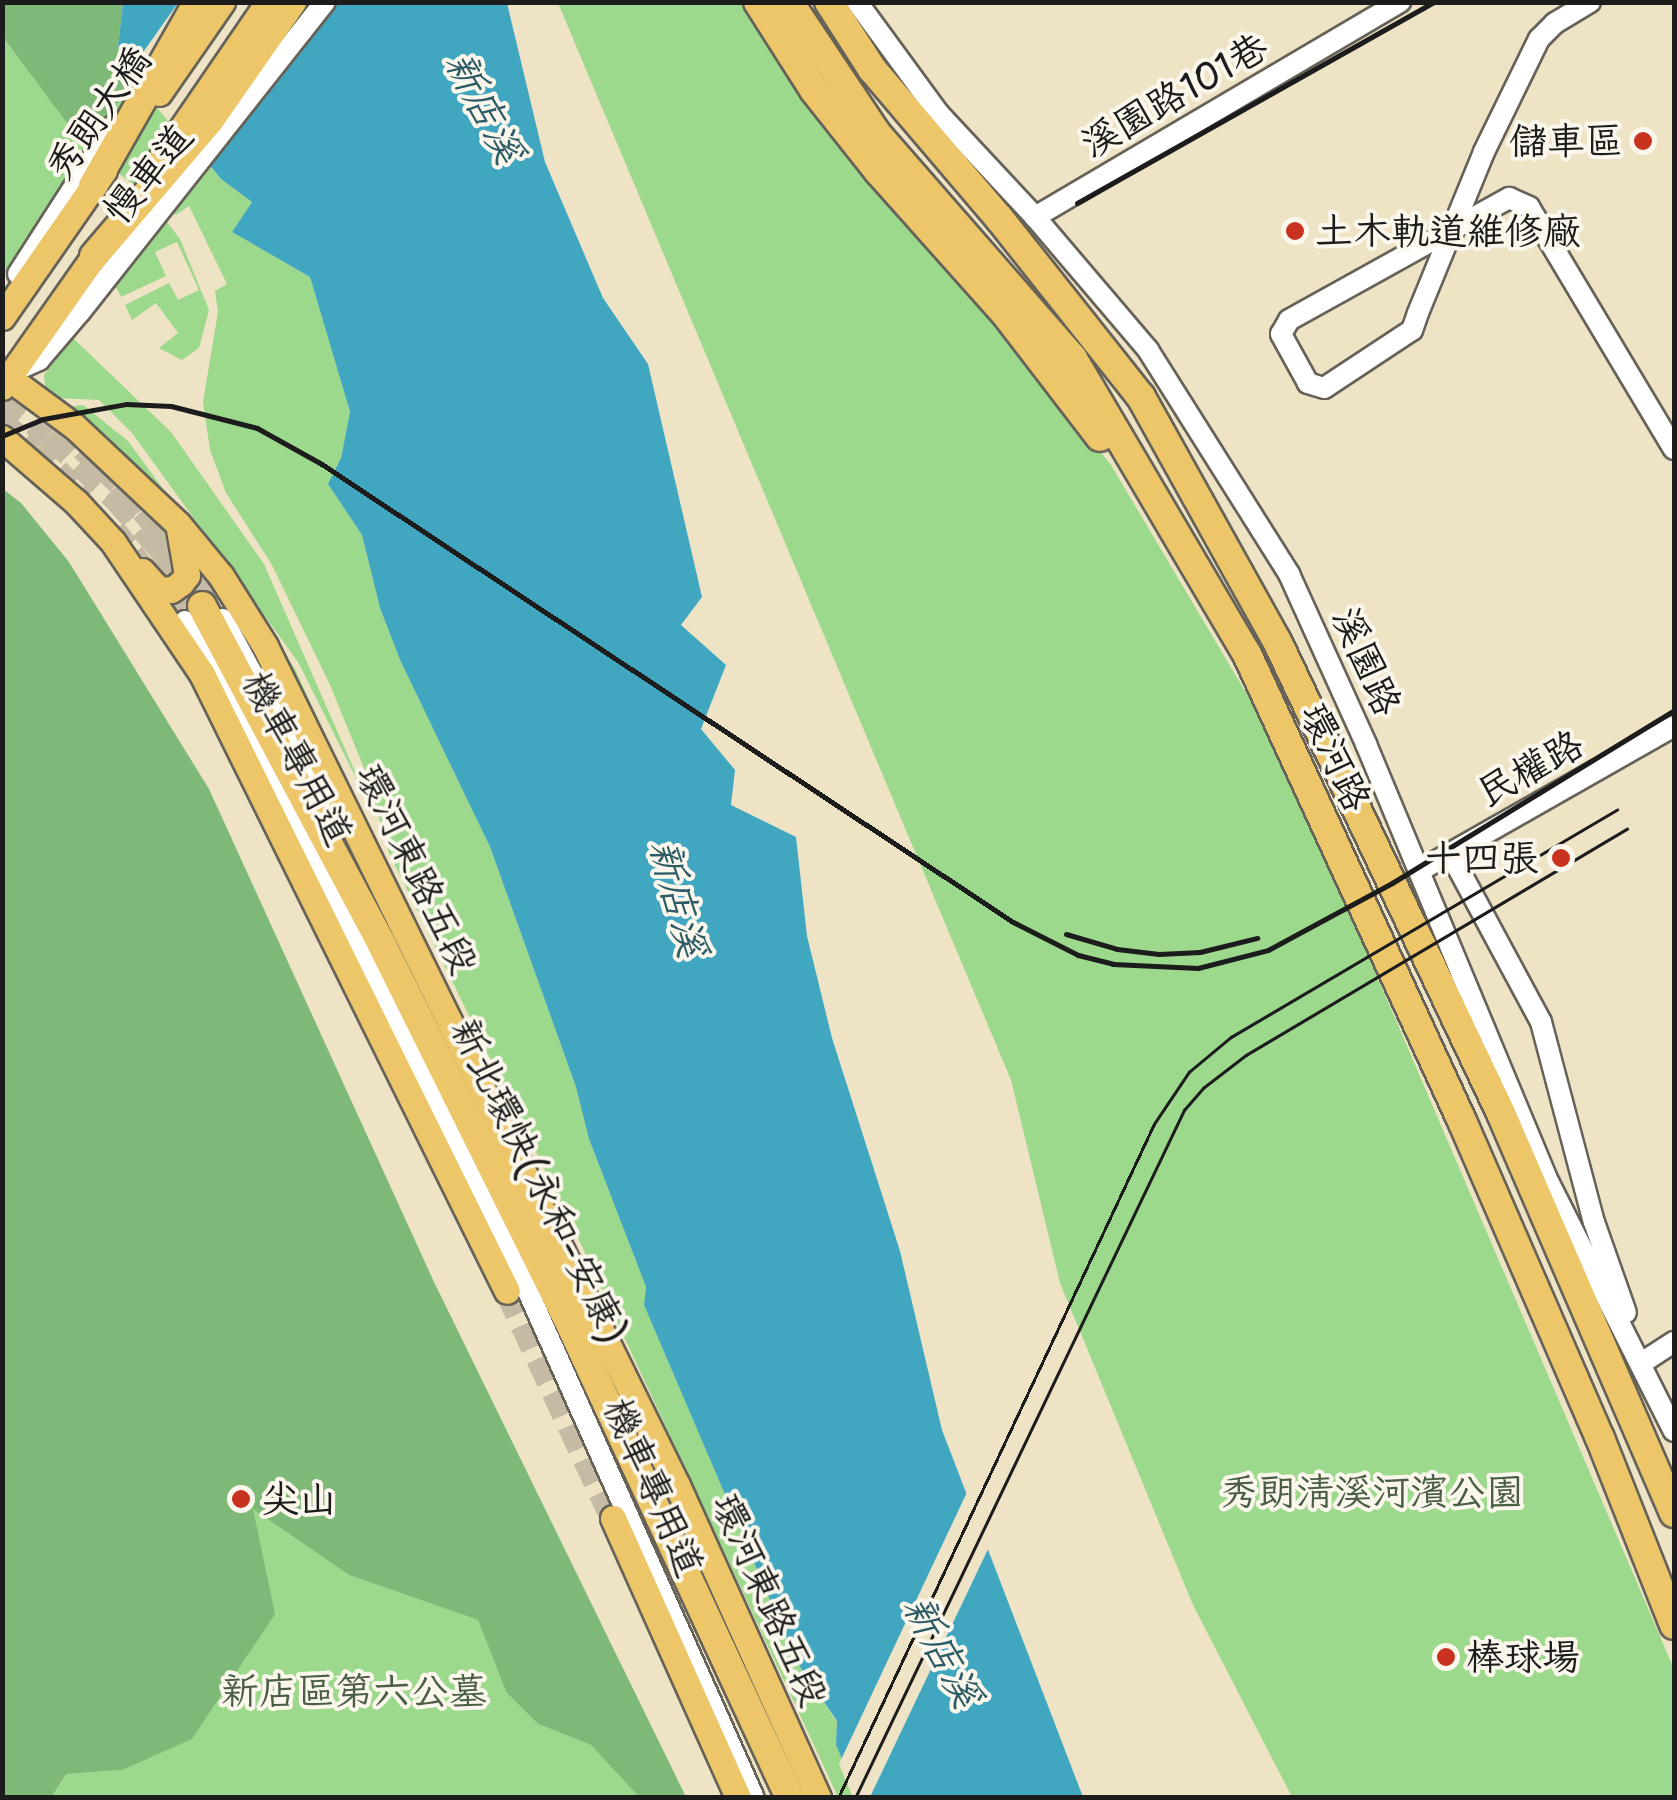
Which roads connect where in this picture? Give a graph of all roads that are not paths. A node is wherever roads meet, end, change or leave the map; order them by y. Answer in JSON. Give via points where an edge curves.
{"nodes":[{"id":1,"x":184,"y":2,"type":"edge"},
{"id":2,"x":198,"y":2,"type":"edge"},
{"id":3,"x":222,"y":2,"type":"edge"},
{"id":4,"x":268,"y":2,"type":"edge"},
{"id":5,"x":292,"y":2,"type":"edge"},
{"id":6,"x":325,"y":2,"type":"edge"},
{"id":7,"x":758,"y":2,"type":"edge"},
{"id":8,"x":789,"y":2,"type":"edge"},
{"id":9,"x":828,"y":2,"type":"edge"},
{"id":10,"x":857,"y":2,"type":"edge"},
{"id":11,"x":1400,"y":2,"type":"edge"},
{"id":12,"x":1590,"y":2,"type":"edge"},
{"id":13,"x":93,"y":186,"type":"junction"},
{"id":14,"x":1035,"y":217,"type":"junction"},
{"id":15,"x":94,"y":256,"type":"junction"},
{"id":16,"x":2,"y":298,"type":"edge"},
{"id":17,"x":2,"y":317,"type":"edge"},
{"id":18,"x":15,"y":370,"type":"edge"},
{"id":19,"x":2,"y":438,"type":"edge"},
{"id":20,"x":1674,"y":448,"type":"edge"},
{"id":21,"x":178,"y":524,"type":"junction"},
{"id":22,"x":113,"y":542,"type":"junction"},
{"id":23,"x":1187,"y":552,"type":"junction"},
{"id":24,"x":198,"y":610,"type":"junction"},
{"id":25,"x":1674,"y":726,"type":"edge"},
{"id":26,"x":1394,"y":816,"type":"junction"},
{"id":27,"x":1450,"y":853,"type":"junction"},
{"id":28,"x":1419,"y":870,"type":"junction"},
{"id":29,"x":1500,"y":1111,"type":"junction"},
{"id":30,"x":507,"y":1291,"type":"tunnel mouth"},
{"id":31,"x":1674,"y":1342,"type":"edge"},
{"id":32,"x":1643,"y":1362,"type":"junction"},
{"id":33,"x":1674,"y":1431,"type":"edge"},
{"id":34,"x":1600,"y":1438,"type":"junction"},
{"id":35,"x":1672,"y":1508,"type":"edge"},
{"id":36,"x":613,"y":1518,"type":"tunnel mouth"},
{"id":37,"x":1674,"y":1576,"type":"edge"},
{"id":38,"x":1674,"y":1625,"type":"edge"},
{"id":39,"x":738,"y":1798,"type":"edge"},
{"id":40,"x":754,"y":1798,"type":"edge"},
{"id":41,"x":768,"y":1798,"type":"edge"},
{"id":42,"x":790,"y":1798,"type":"edge"},
{"id":43,"x":801,"y":1798,"type":"edge"},
{"id":44,"x":818,"y":1798,"type":"edge"}],
"edges":[{"from":1,"to":16,"type":"street","name":"慢車道","via":[[146,74]]},
{"from":2,"to":13,"type":"highway"},
{"from":3,"to":13,"type":"main road","name":"秀朗大橋"},
{"from":4,"to":15,"type":"main road","name":"秀朗大橋"},
{"from":5,"to":15,"type":"highway","via":[[216,113]]},
{"from":6,"to":18,"type":"street","name":"慢車道","via":[[202,163]]},
{"from":7,"to":23,"type":"highway","via":[[814,90],[1039,355]]},
{"from":8,"to":23,"type":"highway","name":"環河路","via":[[877,134],[1073,360]]},
{"from":9,"to":29,"type":"highway","name":"環河路","via":[[872,69],[1141,397],[1278,641]]},
{"from":10,"to":14,"type":"street","name":"溪園路","via":[[939,114]]},
{"from":11,"to":14,"type":"street","name":"溪園路101巷"},
{"from":12,"to":20,"type":"street","via":[[1538,40],[1484,152],[1454,224],[1447,242],[1440,260],[1432,278],[1412,330],[1324,388],[1308,383],[1282,334],[1289,320],[1407,254],[1441,236],[1458,226],[1509,198],[1529,207]]},
{"from":13,"to":17,"type":"main road","name":"秀朗大橋"},
{"from":14,"to":26,"type":"street","name":"溪園路","via":[[1156,362],[1289,574]]},
{"from":15,"to":18,"type":"main road","name":"秀朗大橋"},
{"from":18,"to":21,"type":"main road","name":"環河東路五段"},
{"from":19,"to":22,"type":"main road"},
{"from":21,"to":22,"type":"main road","via":[[187,575],[170,590],[158,589]]},
{"from":21,"to":44,"type":"main road","name":"環河東路五段","via":[[221,576],[273,662],[677,1484]]},
{"from":22,"to":30,"type":"main road","via":[[202,674]]},
{"from":23,"to":34,"type":"highway","name":"環河路","via":[[1248,654]]},
{"from":24,"to":40,"type":"street","name":"機車專用道","via":[[518,1268]]},
{"from":24,"to":41,"type":"highway","name":"新北環快(永和-安康)","via":[[556,1320],[698,1626]]},
{"from":24,"to":42,"type":"highway","name":"新北環快(永和-安康)","via":[[382,945],[652,1493]]},
{"from":24,"to":43,"type":"street","name":"機車專用道","via":[[268,696],[501,1159]]},
{"from":25,"to":27,"type":"street","name":"民權路"},
{"from":26,"to":28,"type":"street","name":"溪園路"},
{"from":26,"to":29,"type":"street"},
{"from":27,"to":28,"type":"street","name":"民權路"},
{"from":27,"to":32,"type":"street","via":[[1541,1022],[1594,1222]]},
{"from":28,"to":32,"type":"street","name":"溪園路","via":[[1553,1193]]},
{"from":29,"to":35,"type":"highway","name":"環河路"},
{"from":31,"to":32,"type":"street"},
{"from":32,"to":33,"type":"street","name":"溪園路"},
{"from":34,"to":37,"type":"highway"},
{"from":34,"to":38,"type":"highway","name":"環河路"},
{"from":36,"to":39,"type":"main road"}]}
